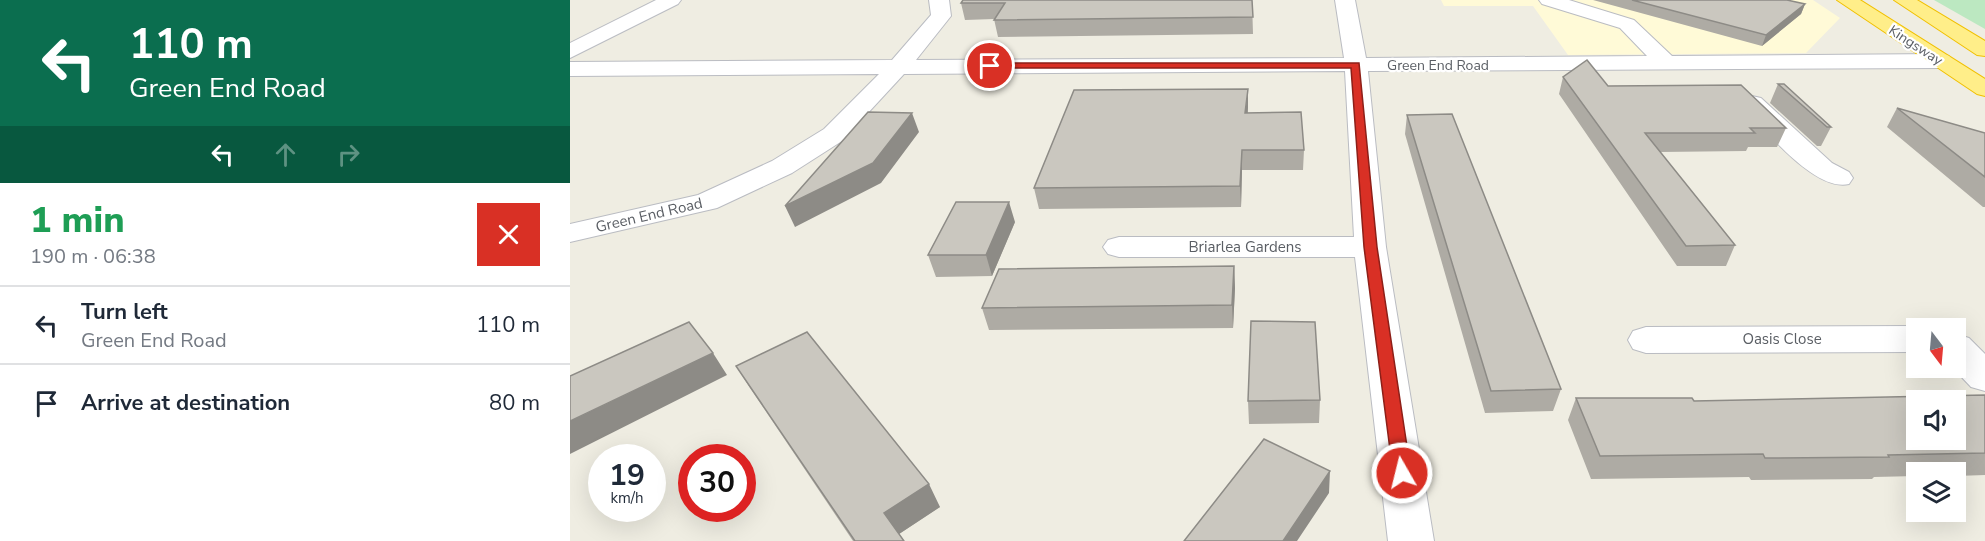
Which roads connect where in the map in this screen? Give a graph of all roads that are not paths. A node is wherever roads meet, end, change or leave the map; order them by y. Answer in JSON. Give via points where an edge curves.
{"nodes":[{"id":1,"x":671,"y":0,"type":"edge"},
{"id":2,"x":939,"y":0,"type":"edge"},
{"id":3,"x":1345,"y":0,"type":"edge"},
{"id":4,"x":1549,"y":0,"type":"edge"},
{"id":5,"x":1847,"y":0,"type":"edge"},
{"id":6,"x":1904,"y":0,"type":"edge"},
{"id":7,"x":1985,"y":50,"type":"edge"},
{"id":8,"x":570,"y":51,"type":"edge"},
{"id":9,"x":1941,"y":61,"type":"junction"},
{"id":10,"x":1985,"y":61,"type":"edge"},
{"id":11,"x":1667,"y":63,"type":"junction"},
{"id":12,"x":1709,"y":63,"type":"junction"},
{"id":13,"x":1356,"y":65,"type":"junction"},
{"id":14,"x":899,"y":66,"type":"junction"},
{"id":15,"x":570,"y":69,"type":"edge"},
{"id":16,"x":1985,"y":89,"type":"edge"},
{"id":17,"x":1839,"y":178,"type":"dead end"},
{"id":18,"x":570,"y":233,"type":"edge"},
{"id":19,"x":1119,"y":247,"type":"dead end"},
{"id":20,"x":1370,"y":247,"type":"junction"},
{"id":21,"x":1906,"y":339,"type":"edge"},
{"id":22,"x":1646,"y":340,"type":"dead end"},
{"id":23,"x":1966,"y":357,"type":"edge"},
{"id":24,"x":1985,"y":377,"type":"edge"},
{"id":25,"x":1411,"y":541,"type":"edge"}],
"edges":[{"from":1,"to":8,"type":"street"},
{"from":2,"to":14,"type":"street","name":"Green End Road","via":[[941,16]]},
{"from":3,"to":13,"type":"street"},
{"from":4,"to":11,"type":"street","via":[[1627,24]]},
{"from":5,"to":9,"type":"highway","name":"Kingsway"},
{"from":6,"to":7,"type":"highway"},
{"from":9,"to":10,"type":"highway"},
{"from":9,"to":12,"type":"street","name":"Green End Road"},
{"from":9,"to":16,"type":"highway","name":"Kingsway"},
{"from":11,"to":12,"type":"street","name":"Green End Road"},
{"from":11,"to":13,"type":"street","name":"Green End Road"},
{"from":12,"to":17,"type":"street","via":[[1809,157]]},
{"from":13,"to":14,"type":"street","name":"Green End Road"},
{"from":13,"to":20,"type":"street"},
{"from":14,"to":15,"type":"street","name":"Green End Road"},
{"from":14,"to":18,"type":"street","name":"Green End Road","via":[[833,135],[782,167],[707,202]]},
{"from":19,"to":20,"type":"street","name":"Briarlea Gardens"},
{"from":20,"to":25,"type":"street"},
{"from":21,"to":22,"type":"street","name":"Oasis Close"},
{"from":23,"to":24,"type":"street"}]}
